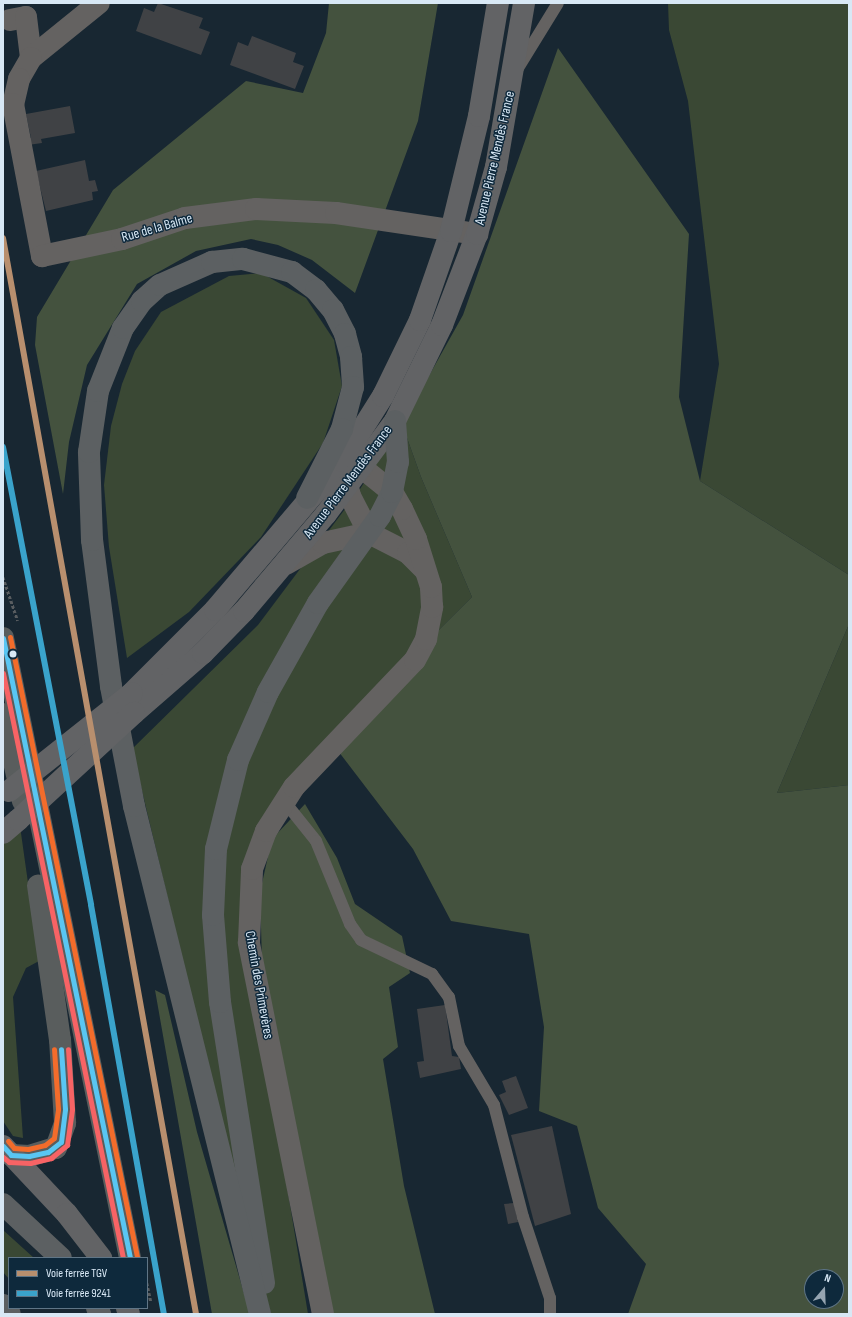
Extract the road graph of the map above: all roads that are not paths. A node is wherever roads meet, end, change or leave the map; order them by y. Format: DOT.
graph roads {
  1 [pos="99,3"];
  2 [pos="498,3"];
  3 [pos="524,3"];
  4 [pos="558,3"];
  5 [pos="10,20"];
  6 [pos="31,58"];
  7 [pos="513,76"];
  8 [pos="451,231"];
  9 [pos="477,234"];
  10 [pos="395,420"];
  11 [pos="352,465"];
  12 [pos="347,487"];
  13 [pos="392,492"];
  14 [pos="308,498"];
  15 [pos="369,533"];
  16 [pos="286,564"];
  17 [pos="425,570"];
  18 [pos="12,632"];
  19 [pos="133,703"];
  20 [pos="3,714"];
  21 [pos="6,793"];
  22 [pos="284,801"];
  23 [pos="10,826"];
  24 [pos="7,1151"];
  25 [pos="3,1204"];
  26 [pos="60,1257"];
  27 [pos="100,1257"];
  28 [pos="130,1257"];
  29 [pos="3,1306"];
  30 [pos="10,1314"];
  31 [pos="260,1314"];
  32 [pos="268,1314"];
  33 [pos="323,1314"];
  34 [pos="550,1314"];
  1 -- 6 [label="street, Rue de la Balme"];
  2 -- 8 [label="main road, Avenue Pierre Mendès France"];
  3 -- 7 [label="main road, Avenue Pierre Mendès France"];
  4 -- 7 [label="lane"];
  5 -- 6 [label="street"];
  6 -- 8 [label="street, Rue de la Balme"];
  7 -- 9 [label="main road, Avenue Pierre Mendès France"];
  8 -- 9 [label="street, Rue de la Balme"];
  8 -- 11 [label="main road, Avenue Pierre Mendès France"];
  9 -- 10 [label="main road, Avenue Pierre Mendès France"];
  10 -- 11 [label="main road, Avenue Pierre Mendès France"];
  10 -- 13 [label="highway"];
  11 -- 12 [label="main road, Avenue Pierre Mendès France"];
  11 -- 13 [label="street, Chemin des Primevères"];
  11 -- 14 [label="main road, Avenue Pierre Mendès France"];
  12 -- 15 [label="street"];
  12 -- 16 [label="main road, Avenue Pierre Mendès France"];
  13 -- 15 [label="highway"];
  13 -- 17 [label="street, Chemin des Primevères"];
  14 -- 19 [label="main road, Avenue Pierre Mendès France"];
  14 -- 31 [label="highway"];
  15 -- 16 [label="street"];
  15 -- 17 [label="street"];
  15 -- 32 [label="highway"];
  16 -- 19 [label="main road, Avenue Pierre Mendès France"];
  17 -- 22 [label="street, Chemin des Primevères"];
  18 -- 28 [label="main road"];
  19 -- 21 [label="main road, Avenue Pierre Mendès France, bridge"];
  19 -- 23 [label="main road, Avenue Pierre Mendès France, bridge"];
  20 -- 24 [label="main road"];
  22 -- 33 [label="street, Chemin des Primevères"];
  22 -- 34 [label="lane"];
  24 -- 27 [label="main road"];
  25 -- 26 [label="highway"];
  29 -- 30 [label="highway"];
}
